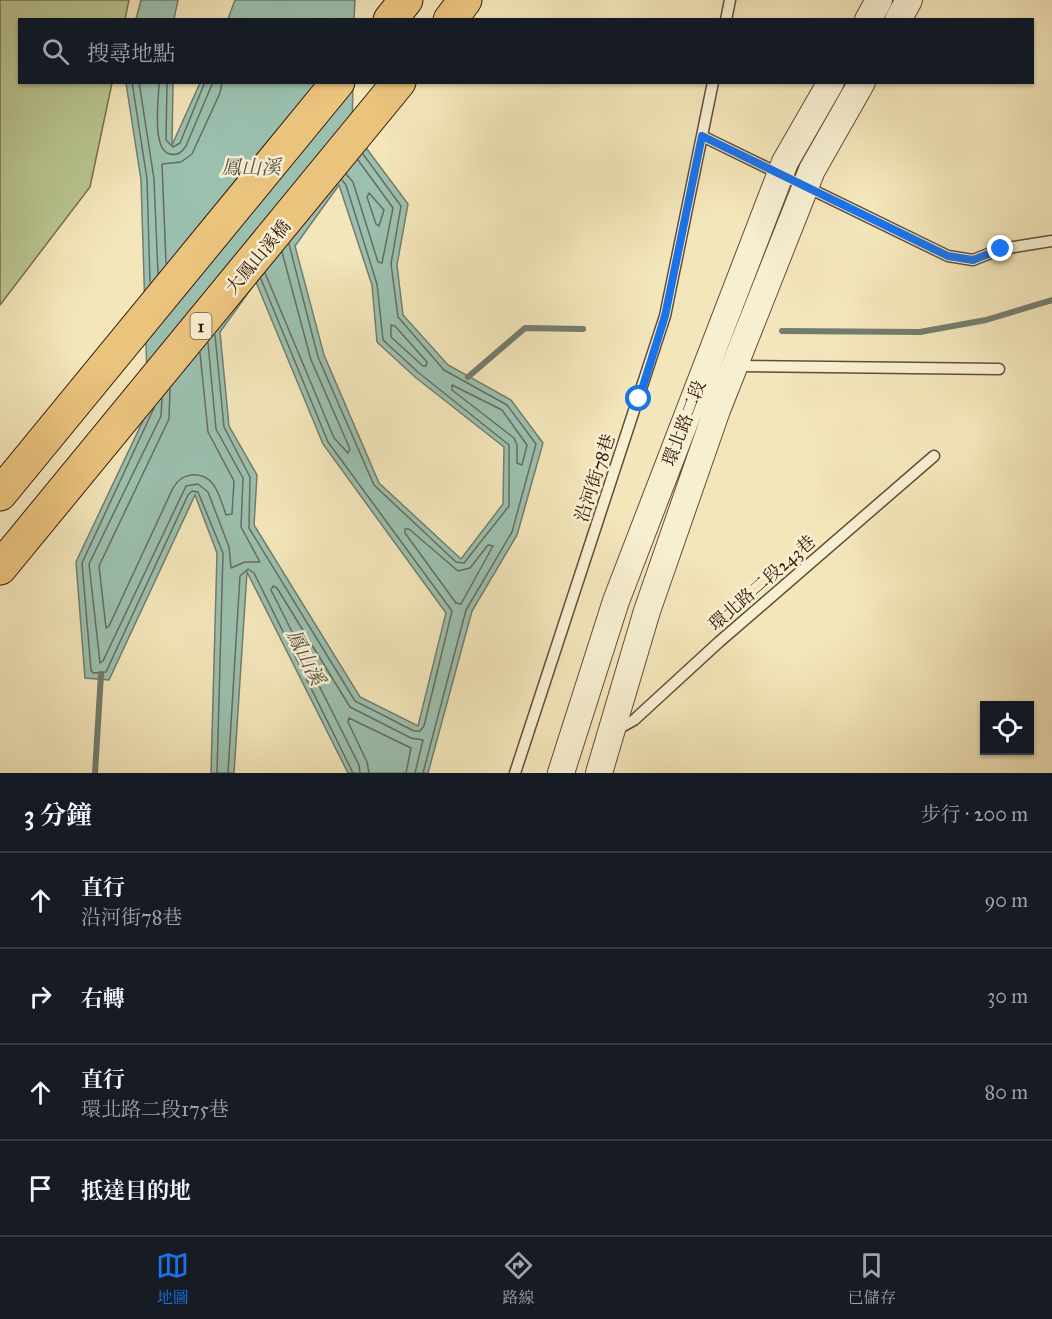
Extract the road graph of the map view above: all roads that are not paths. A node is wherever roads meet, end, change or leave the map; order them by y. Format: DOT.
graph roads {
  1 [pos="406,0"];
  2 [pos="465,0"];
  3 [pos="730,0"];
  4 [pos="879,0"];
  5 [pos="909,0"];
  6 [pos="392,18"];
  7 [pos="452,18"];
  8 [pos="726,18"];
  9 [pos="869,18"];
  10 [pos="899,18"];
  11 [pos="336,84"];
  12 [pos="397,84"];
  13 [pos="713,84"];
  14 [pos="830,84"];
  15 [pos="861,84"];
  16 [pos="702,136"];
  17 [pos="780,175"];
  18 [pos="806,186"];
  19 [pos="1052,241"];
  20 [pos="734,366"];
  21 [pos="999,369"];
  22 [pos="934,456"];
  23 [pos="0,494"];
  24 [pos="0,568"];
  25 [pos="611,733"];
  26 [pos="515,773"];
  27 [pos="561,773"];
  28 [pos="599,773"];
  1 -- 6 [label="highway"];
  2 -- 7 [label="highway"];
  3 -- 8 [label="lane"];
  4 -- 9 [label="street"];
  5 -- 10 [label="street"];
  11 -- 23 [label="highway"];
  12 -- 24 [label="highway, 大鳳山溪橋 / 1"];
  13 -- 16 [label="lane, 沿河街78巷"];
  14 -- 17 [label="street, 環北路二段"];
  15 -- 18 [label="street, 環北路二段"];
  16 -- 17 [label="lane"];
  16 -- 26 [label="lane, 沿河街78巷"];
  17 -- 18 [label="lane"];
  17 -- 27 [label="street, 環北路二段"];
  18 -- 19 [label="lane"];
  18 -- 20 [label="street, 環北路二段"];
  20 -- 21 [label="lane"];
  20 -- 25 [label="street, 環北路二段"];
  22 -- 25 [label="lane, 環北路二段243巷"];
  25 -- 28 [label="street, 環北路二段"];
}
